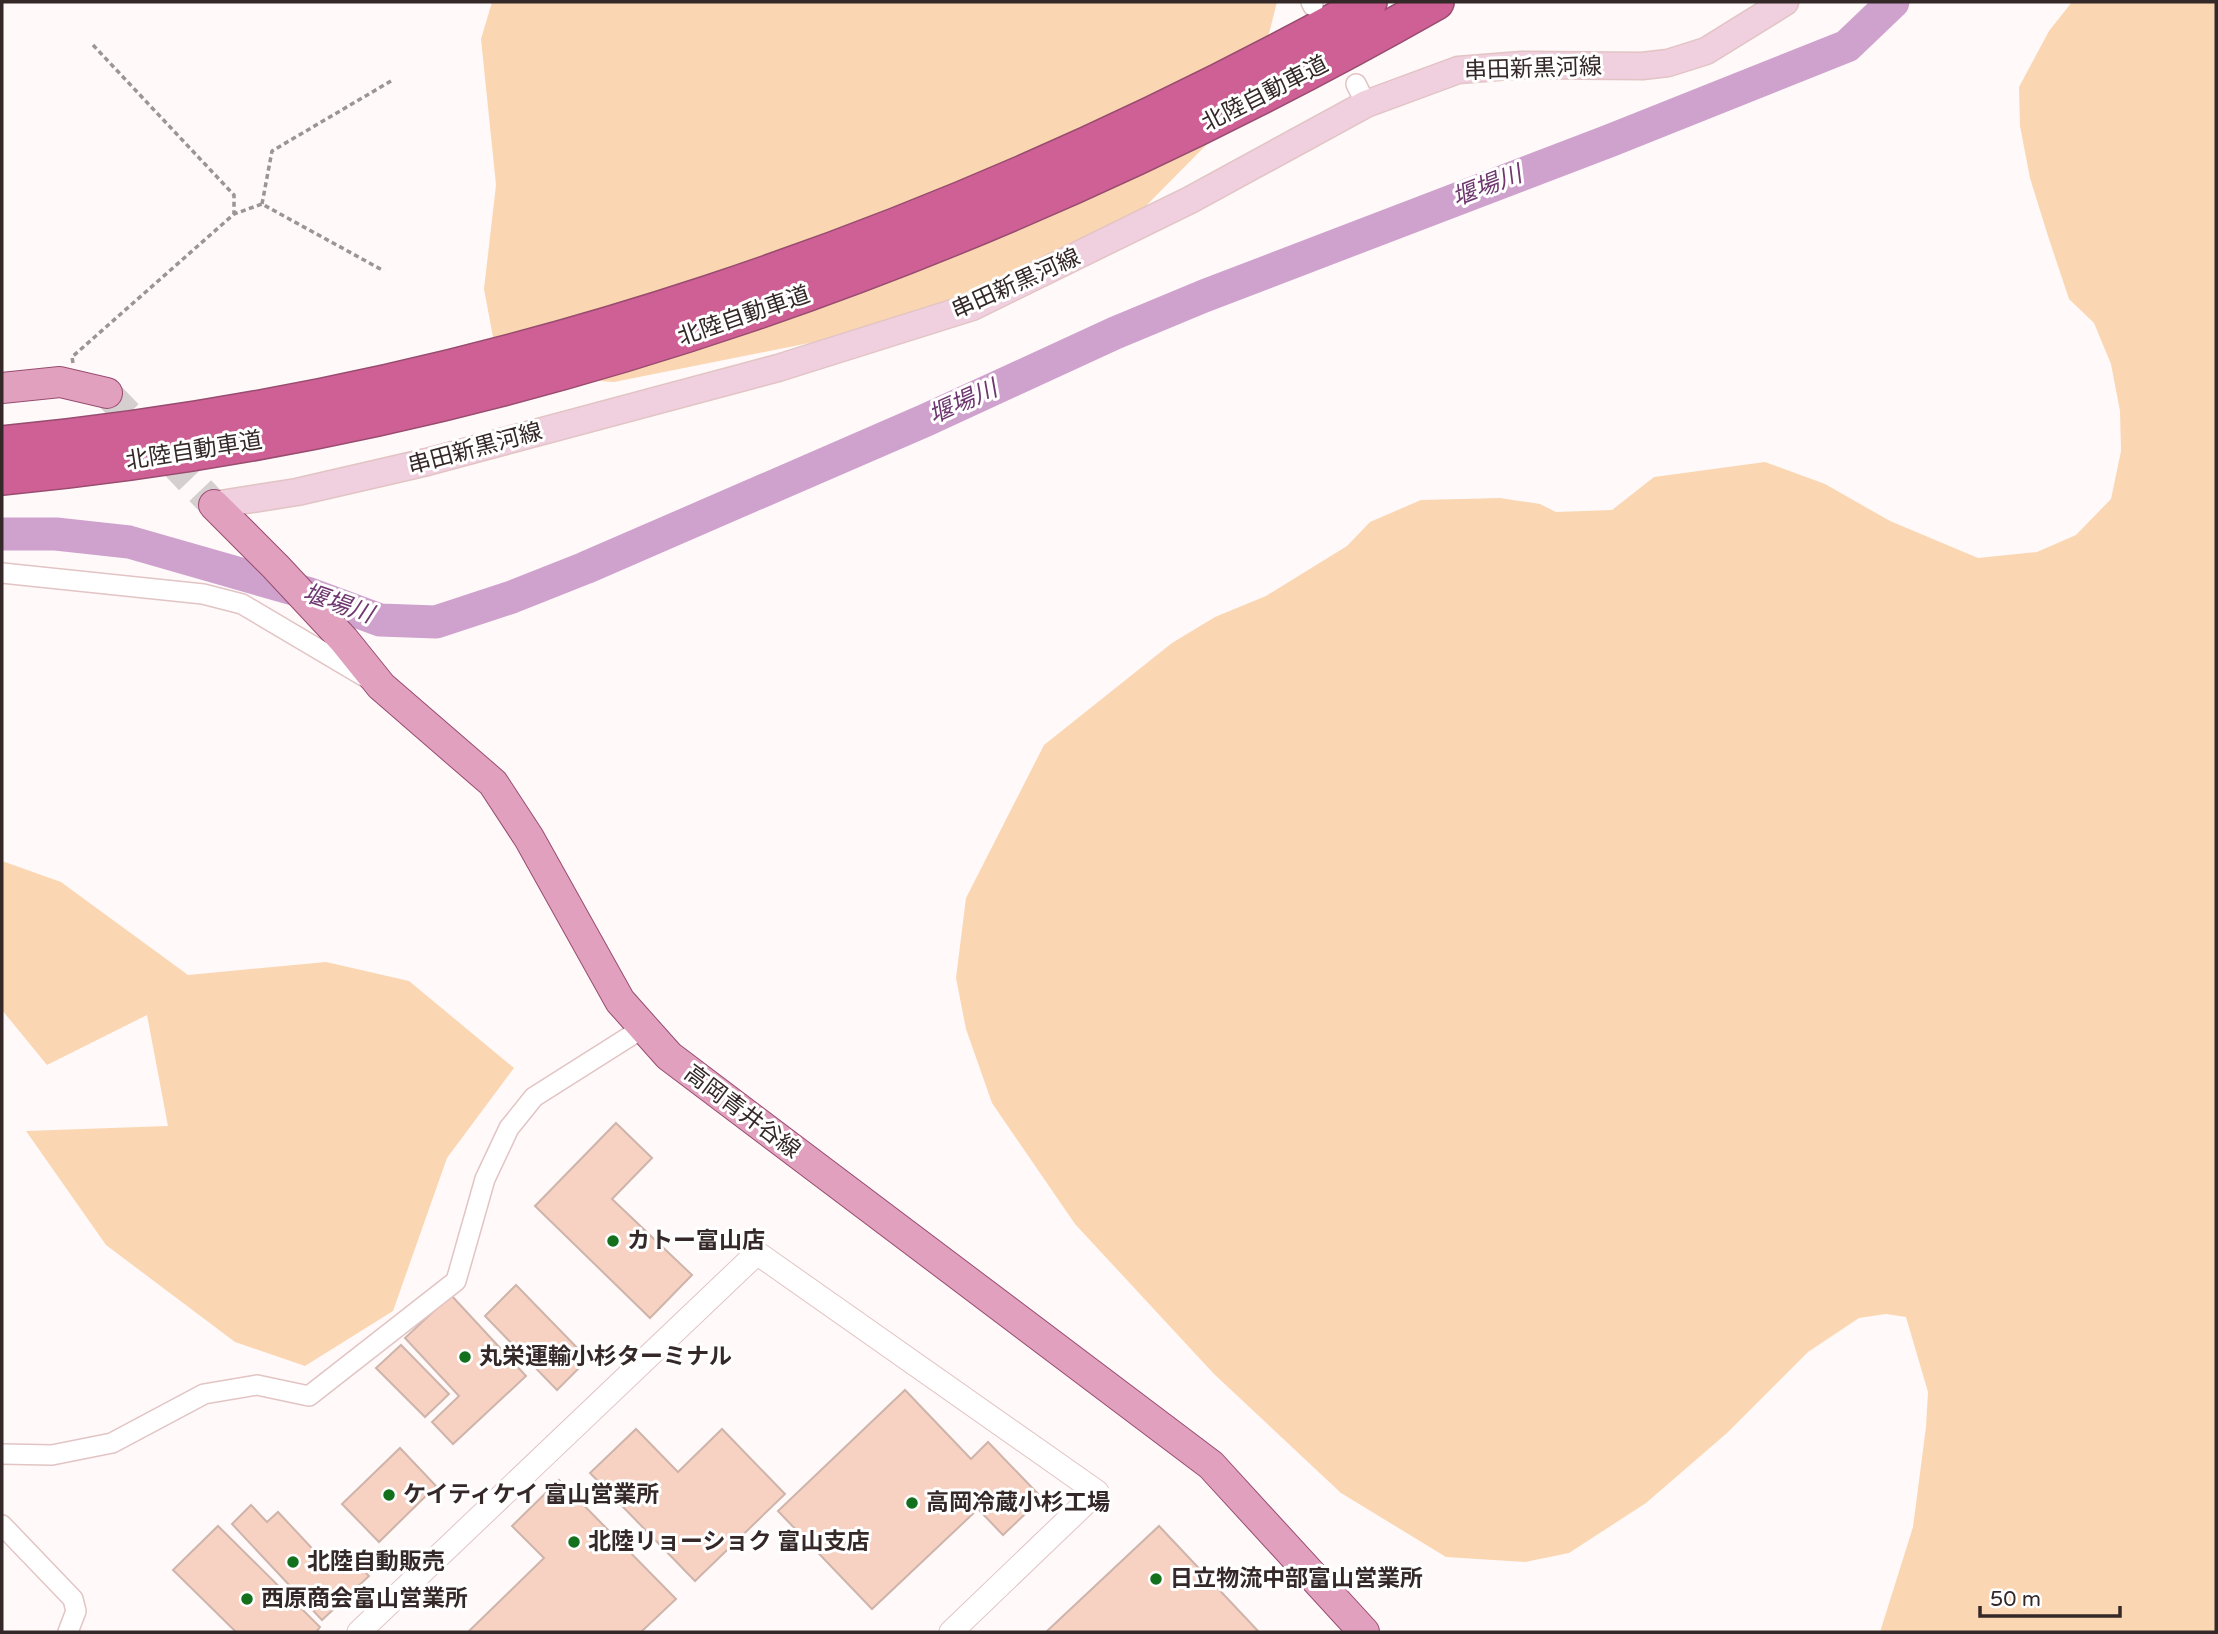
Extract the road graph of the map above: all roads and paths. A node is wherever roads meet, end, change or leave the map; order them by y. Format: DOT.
graph roads {
  1 [pos="1369,2"];
  2 [pos="1436,2"];
  3 [pos="1785,2"];
  4 [pos="93,45"];
  5 [pos="391,82"];
  6 [pos="262,204"];
  7 [pos="234,214"];
  8 [pos="384,271"];
  9 [pos="72,357"];
  10 [pos="2,388"];
  11 [pos="107,393"];
  12 [pos="2,444"];
  13 [pos="2,477"];
  14 [pos="214,505"];
  15 [pos="2,573"];
  16 [pos="381,686"];
  17 [pos="643,1028"];
  18 [pos="2,1454"];
  19 [pos="2,1525"];
  20 [pos="68,1632"];
  21 [pos="359,1632"];
  22 [pos="951,1632"];
  23 [pos="1364,1632"];
  1 -- 12 [label="highway, 北陸自動車道"];
  2 -- 13 [label="highway, 北陸自動車道"];
  3 -- 14 [label="main road, 串田新黒河線"];
  4 -- 7 [label="path"];
  5 -- 6 [label="path"];
  6 -- 7 [label="path"];
  6 -- 8 [label="path"];
  7 -- 9 [label="path"];
  10 -- 11 [label="main road"];
  14 -- 16 [label="main road, 高岡青井谷線"];
  15 -- 16 [label="street"];
  16 -- 17 [label="main road, 高岡青井谷線"];
  17 -- 18 [label="street"];
  17 -- 23 [label="main road, 高岡青井谷線"];
  19 -- 20 [label="street"];
  21 -- 22 [label="street"];
}
